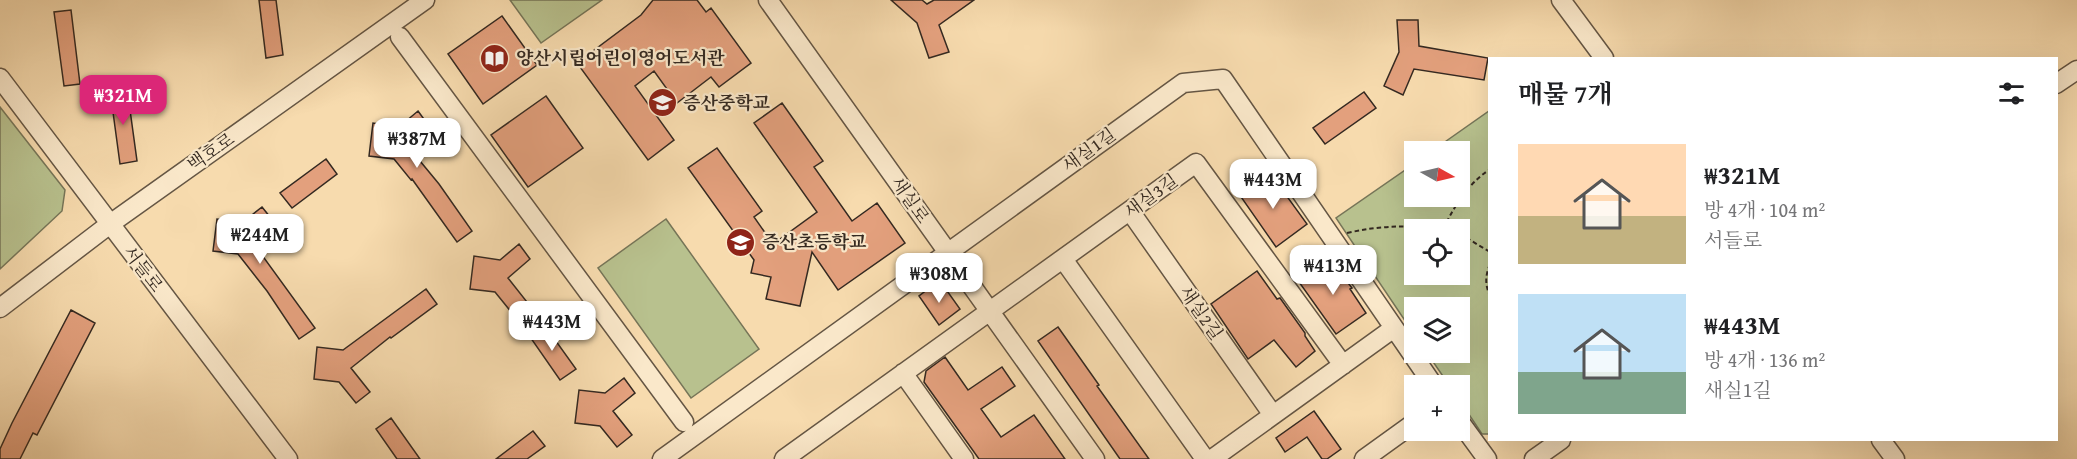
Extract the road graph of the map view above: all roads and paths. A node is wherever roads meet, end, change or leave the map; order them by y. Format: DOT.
graph roads {
  1 [pos="425,0"];
  2 [pos="768,0"];
  3 [pos="1561,0"];
  4 [pos="400,37"];
  5 [pos="1603,57"];
  6 [pos="2077,70"];
  7 [pos="0,78"];
  8 [pos="2058,83"];
  9 [pos="1488,170"];
  10 [pos="1130,212"];
  11 [pos="1449,219"];
  12 [pos="110,224"];
  13 [pos="1404,226"];
  14 [pos="1346,233"];
  15 [pos="1470,240"];
  16 [pos="1488,251"];
  17 [pos="948,252"];
  18 [pos="1063,259"];
  19 [pos="1488,268"];
  20 [pos="1488,292"];
  21 [pos="0,308"];
  22 [pos="989,311"];
  23 [pos="1394,328"];
  24 [pos="1404,341"];
  25 [pos="1343,365"];
  26 [pos="903,373"];
  27 [pos="1273,415"];
  28 [pos="684,422"];
  29 [pos="1404,430"];
  30 [pos="1470,436"];
  31 [pos="1560,441"];
  32 [pos="1882,441"];
  33 [pos="288,459"];
  34 [pos="662,459"];
  35 [pos="784,459"];
  36 [pos="964,459"];
  37 [pos="1095,459"];
  38 [pos="1205,459"];
  39 [pos="1212,459"];
  40 [pos="1364,459"];
  41 [pos="1487,459"];
  42 [pos="1534,459"];
  43 [pos="1895,459"];
  1 -- 12 [label="street, 백호로"];
  2 -- 17 [label="street, 새실로"];
  3 -- 5 [label="street"];
  4 -- 28 [label="street"];
  6 -- 8 [label="street"];
  7 -- 12 [label="street, 서들로"];
  9 -- 11 [label="path"];
  10 -- 18 [label="street, 새실3길"];
  10 -- 25 [label="street, 새실3길"];
  10 -- 27 [label="street, 새실2길"];
  12 -- 21 [label="street, 백호로"];
  12 -- 33 [label="street, 서들로"];
  13 -- 14 [label="path"];
  15 -- 16 [label="path"];
  17 -- 22 [label="street, 새실로"];
  17 -- 23 [label="street, 새실1길"];
  17 -- 34 [label="street, 새실1길"];
  18 -- 22 [label="street, 새실3길"];
  18 -- 38 [label="street"];
  19 -- 20 [label="path"];
  22 -- 26 [label="street, 새실3길"];
  22 -- 37 [label="street, 새실로"];
  23 -- 24 [label="street, 새실1길"];
  23 -- 25 [label="street"];
  25 -- 27 [label="street"];
  26 -- 35 [label="street, 새실3길"];
  26 -- 36 [label="street"];
  27 -- 39 [label="street"];
  29 -- 40 [label="street"];
  30 -- 41 [label="street"];
  31 -- 42 [label="street"];
  32 -- 43 [label="street"];
}
